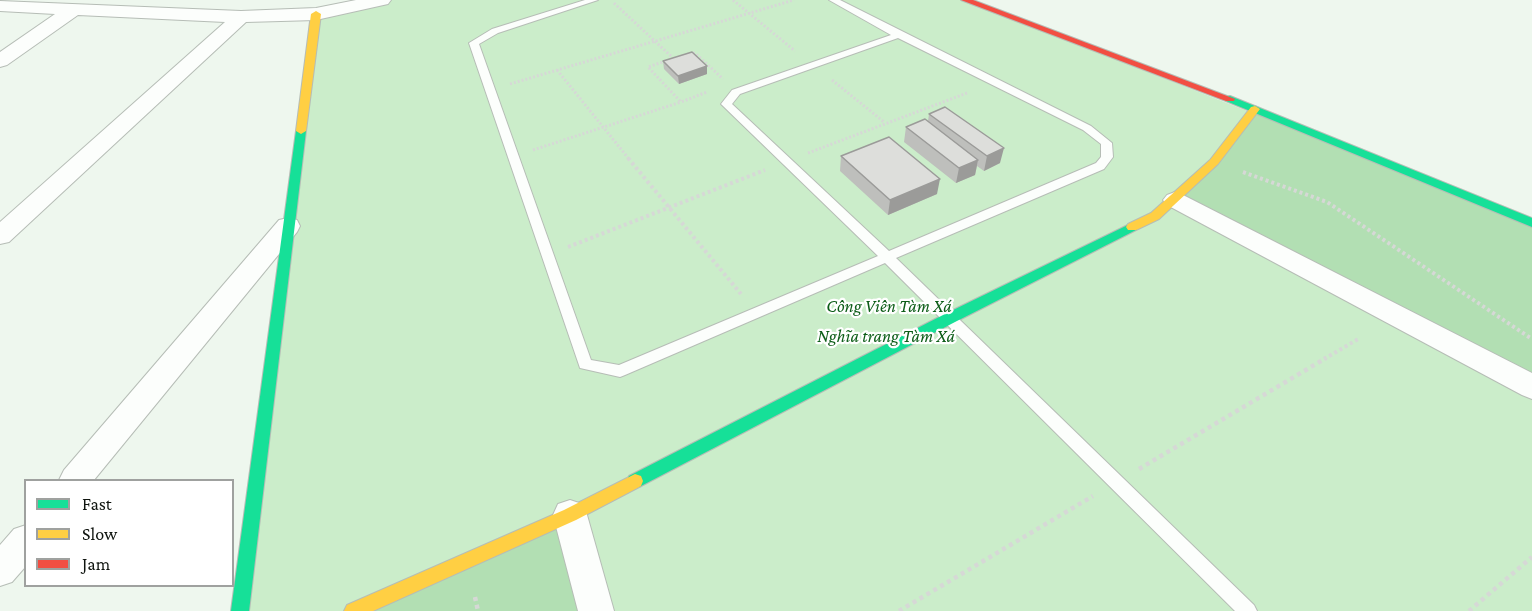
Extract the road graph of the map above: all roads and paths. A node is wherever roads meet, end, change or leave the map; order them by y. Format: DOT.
graph roads {
  1 [pos="382,0"];
  2 [pos="594,0"];
  3 [pos="612,0"];
  4 [pos="794,0"];
  5 [pos="833,0"];
  6 [pos="965,0"];
  7 [pos="0,6"];
  8 [pos="73,10"];
  9 [pos="316,14"];
  10 [pos="242,17"];
  11 [pos="899,35"];
  12 [pos="653,41"];
  13 [pos="672,59"];
  14 [pos="0,61"];
  15 [pos="557,70"];
  16 [pos="732,88"];
  17 [pos="490,90"];
  18 [pos="681,102"];
  19 [pos="1255,109"];
  20 [pos="603,128"];
  21 [pos="513,156"];
  22 [pos="1214,162"];
  23 [pos="1175,200"];
  24 [pos="1532,223"];
  25 [pos="288,226"];
  26 [pos="0,236"];
  27 [pos="888,258"];
  28 [pos="757,313"];
  29 [pos="950,318"];
  30 [pos="1532,339"];
  31 [pos="1532,387"];
  32 [pos="76,479"];
  33 [pos="570,515"];
  34 [pos="24,542"];
  35 [pos="1532,557"];
  36 [pos="0,570"];
  37 [pos="240,611"];
  38 [pos="353,611"];
  39 [pos="596,611"];
  40 [pos="1248,611"];
  41 [pos="1469,611"];
  1 -- 9 [label="street"];
  2 -- 17 [label="lane"];
  3 -- 12 [label="path"];
  4 -- 12 [label="path"];
  5 -- 11 [label="lane"];
  6 -- 19 [label="street"];
  7 -- 8 [label="street"];
  8 -- 10 [label="street"];
  8 -- 14 [label="street"];
  9 -- 10 [label="street"];
  9 -- 25 [label="street"];
  10 -- 26 [label="street"];
  11 -- 16 [label="lane"];
  11 -- 27 [label="lane"];
  12 -- 13 [label="path"];
  12 -- 15 [label="path"];
  13 -- 16 [label="path"];
  13 -- 18 [label="path"];
  15 -- 17 [label="path"];
  15 -- 20 [label="path"];
  16 -- 18 [label="path"];
  16 -- 27 [label="lane"];
  17 -- 21 [label="lane"];
  18 -- 20 [label="path"];
  19 -- 22 [label="street"];
  19 -- 24 [label="street"];
  20 -- 21 [label="path"];
  20 -- 28 [label="path"];
  21 -- 28 [label="lane"];
  22 -- 23 [label="street"];
  22 -- 30 [label="path"];
  23 -- 29 [label="street"];
  23 -- 31 [label="street"];
  25 -- 32 [label="street"];
  25 -- 37 [label="street"];
  27 -- 28 [label="lane"];
  27 -- 29 [label="lane"];
  29 -- 33 [label="street"];
  29 -- 40 [label="lane"];
  33 -- 38 [label="street"];
  33 -- 39 [label="street"];
  34 -- 36 [label="street"];
  35 -- 41 [label="path"];
}
